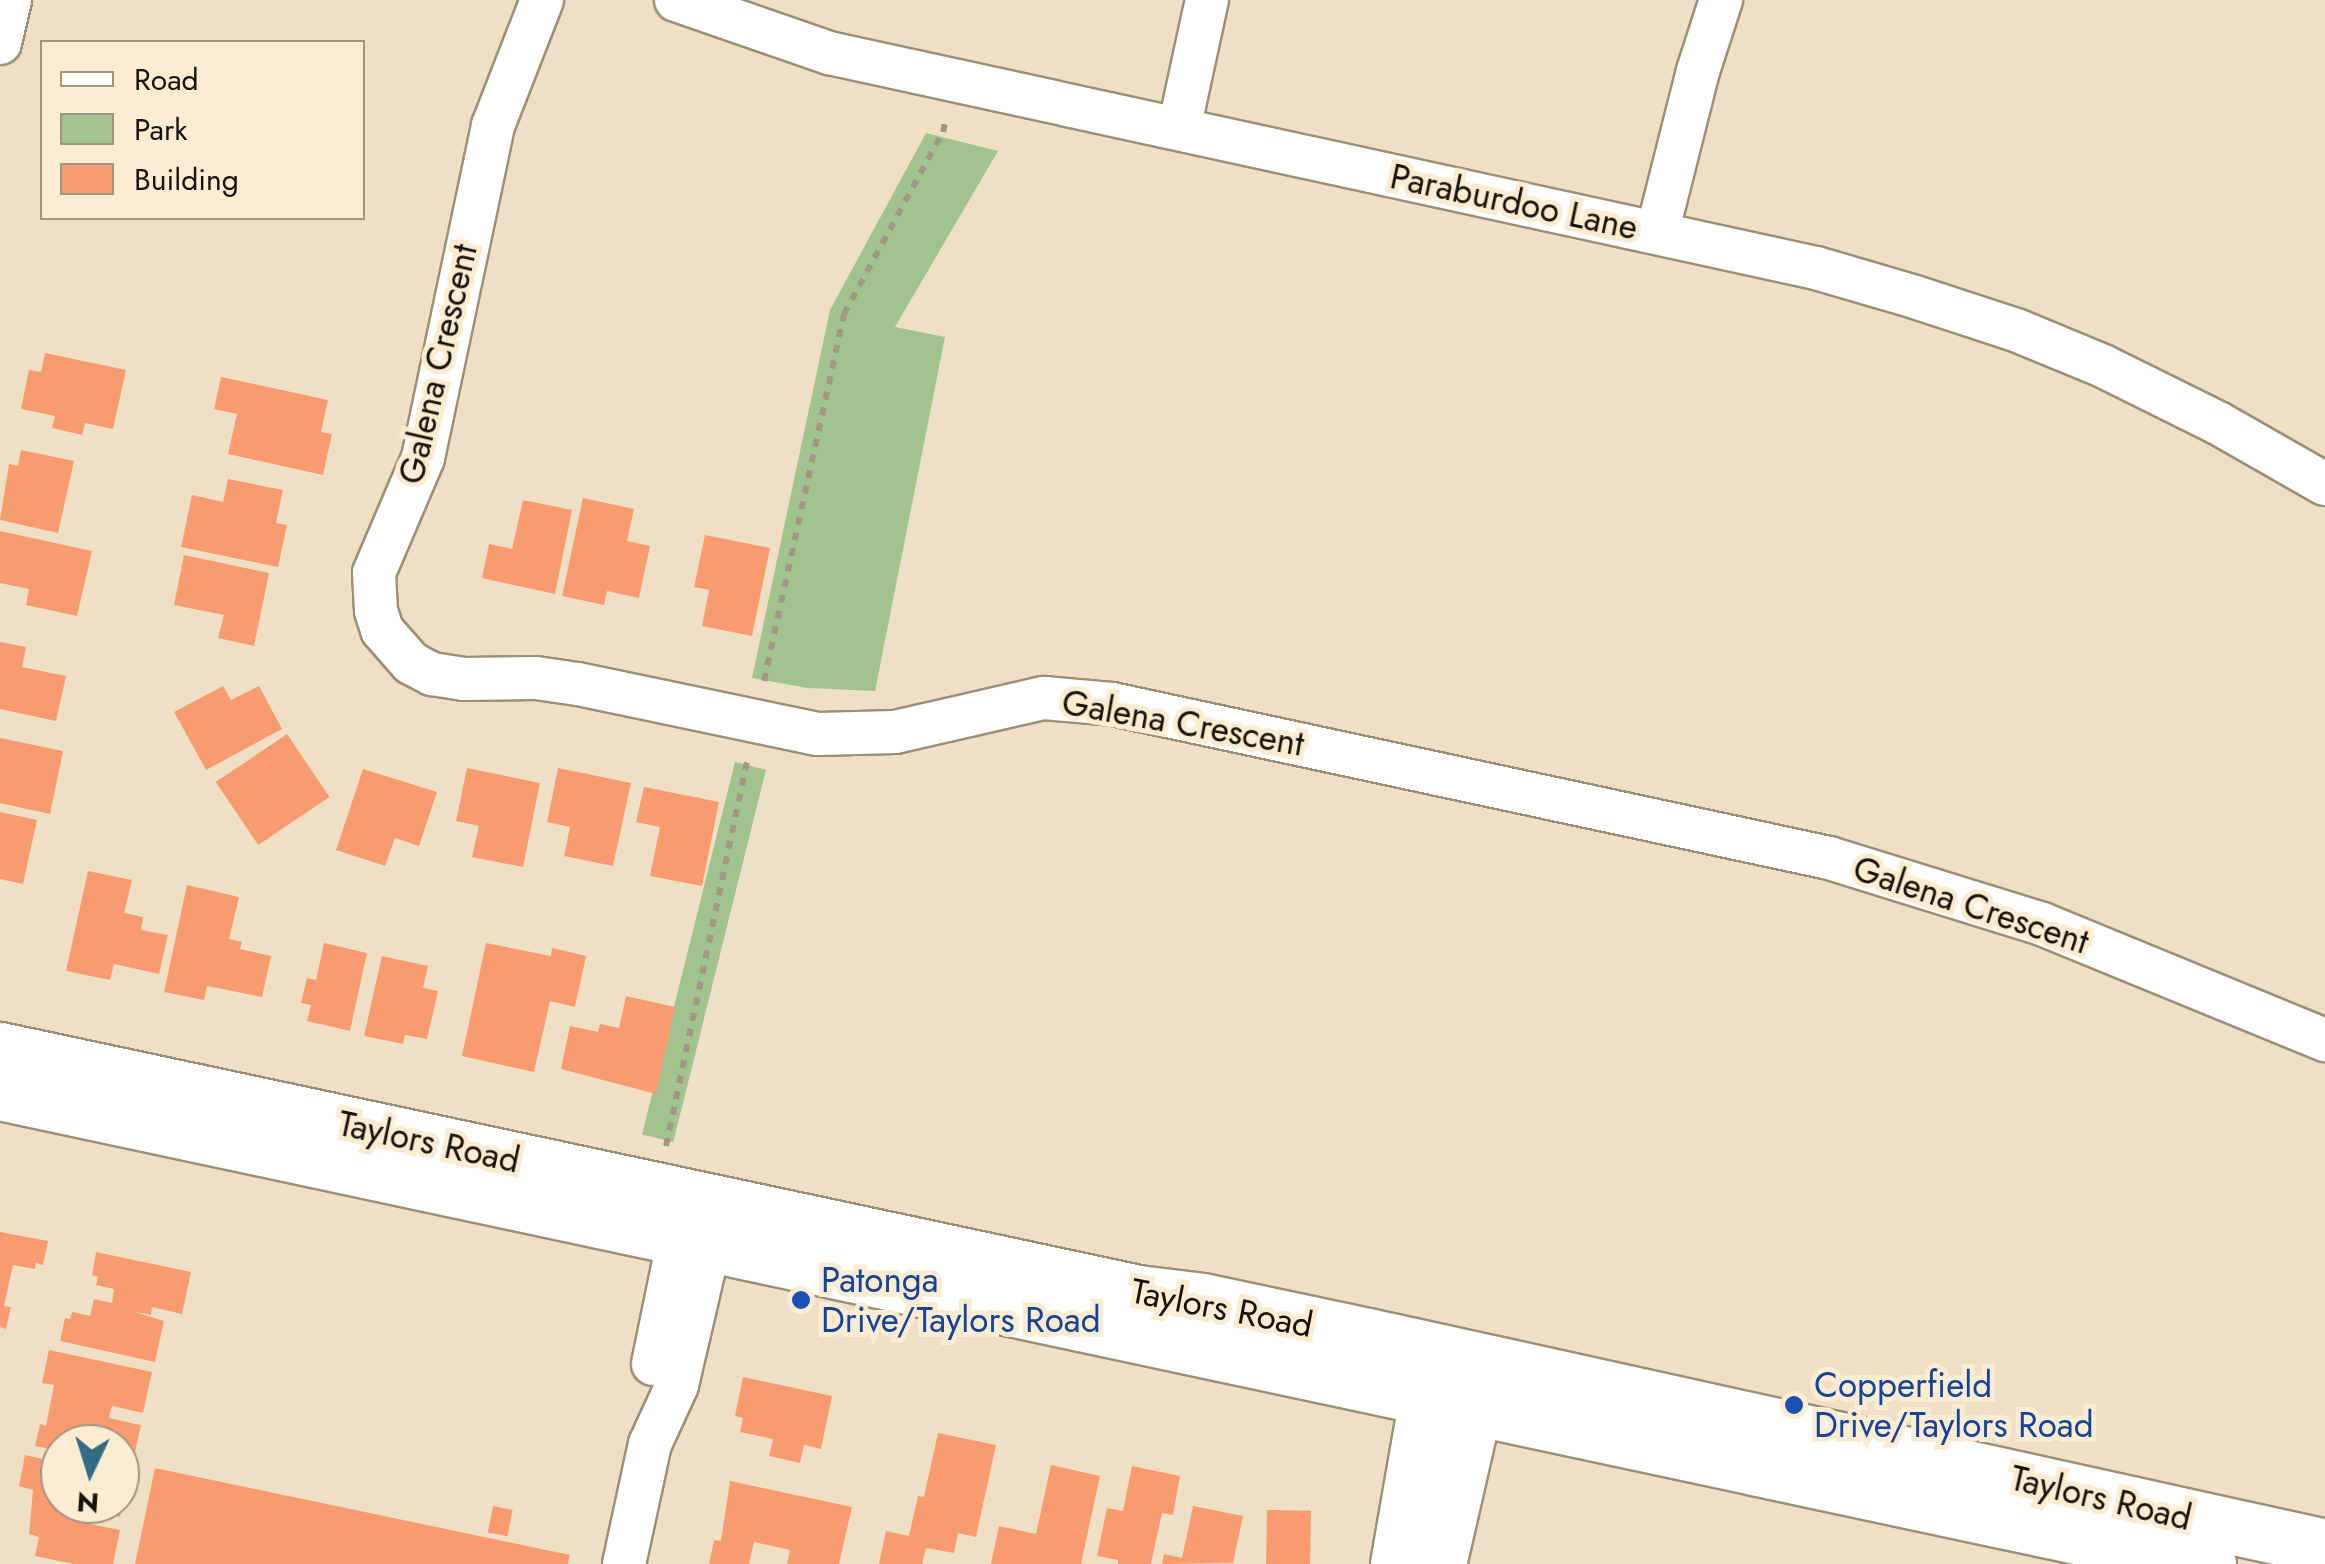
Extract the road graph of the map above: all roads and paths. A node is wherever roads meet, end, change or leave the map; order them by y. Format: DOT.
graph roads {
  1 [pos="10,0"];
  2 [pos="542,0"];
  3 [pos="676,0"];
  4 [pos="1207,0"];
  5 [pos="1721,0"];
  6 [pos="0,43"];
  7 [pos="954,82"];
  8 [pos="1178,130"];
  9 [pos="1658,233"];
  10 [pos="2325,484"];
  11 [pos="755,724"];
  12 [pos="2325,1040"];
  13 [pos="0,1050"];
  14 [pos="0,1092"];
  15 [pos="378,1159"];
  16 [pos="690,1218"];
  17 [pos="1454,1387"];
  18 [pos="2325,1547"];
  19 [pos="624,1564"];
  20 [pos="1398,1564"];
  21 [pos="1438,1564"];
  22 [pos="2208,1564"];
  1 -- 6 [label="street"];
  2 -- 11 [label="street, Galena Crescent"];
  3 -- 7 [label="street, Paraburdoo Lane"];
  4 -- 8 [label="street"];
  5 -- 9 [label="street"];
  7 -- 8 [label="street, Paraburdoo Lane"];
  7 -- 11 [label="path"];
  8 -- 9 [label="street, Paraburdoo Lane"];
  9 -- 10 [label="street, Paraburdoo Lane"];
  11 -- 12 [label="street, Galena Crescent"];
  11 -- 16 [label="path"];
  13 -- 15 [label="main road, Taylors Road"];
  14 -- 15 [label="main road, Taylors Road"];
  15 -- 16 [label="main road, Taylors Road"];
  16 -- 17 [label="main road, Taylors Road"];
  16 -- 19 [label="street"];
  17 -- 18 [label="main road, Taylors Road"];
  17 -- 20 [label="main road"];
  17 -- 21 [label="main road"];
  17 -- 22 [label="main road, Taylors Road"];
}
